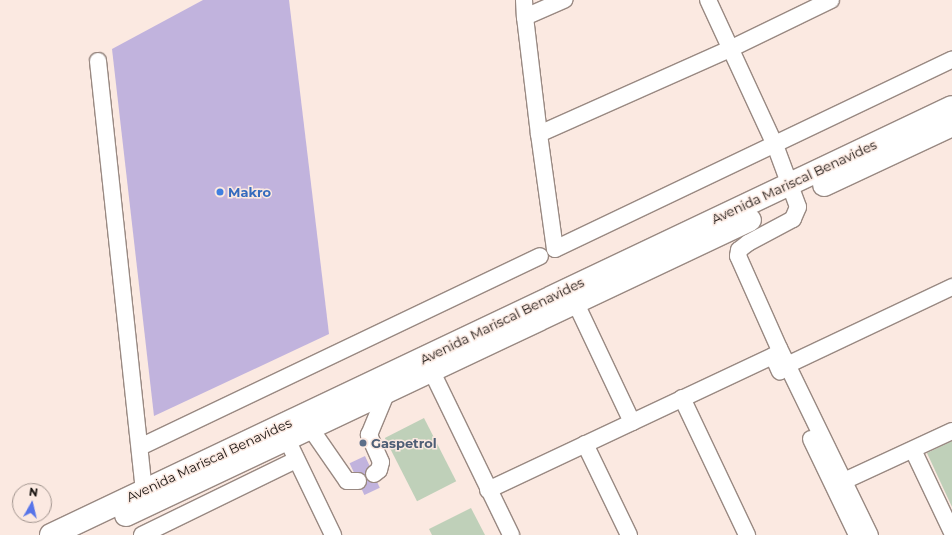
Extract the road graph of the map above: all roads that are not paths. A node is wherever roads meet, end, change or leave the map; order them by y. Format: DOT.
graph roads {
  1 [pos="524,0"];
  2 [pos="564,0"];
  3 [pos="708,0"];
  4 [pos="831,0"];
  5 [pos="526,17"];
  6 [pos="732,48"];
  7 [pos="952,60"];
  8 [pos="98,61"];
  9 [pos="952,106"];
  10 [pos="952,125"];
  11 [pos="539,134"];
  12 [pos="775,145"];
  13 [pos="793,191"];
  14 [pos="540,256"];
  15 [pos="952,287"];
  16 [pos="573,296"];
  17 [pos="787,365"];
  18 [pos="432,372"];
  19 [pos="386,394"];
  20 [pos="682,398"];
  21 [pos="632,422"];
  22 [pos="311,429"];
  23 [pos="952,431"];
  24 [pos="284,433"];
  25 [pos="585,444"];
  26 [pos="140,447"];
  27 [pos="913,450"];
  28 [pos="296,460"];
  29 [pos="374,474"];
  30 [pos="358,481"];
  31 [pos="844,481"];
  32 [pos="144,490"];
  33 [pos="488,490"];
  34 [pos="952,532"];
  35 [pos="51,535"];
  36 [pos="84,535"];
  37 [pos="142,535"];
  38 [pos="333,535"];
  39 [pos="511,535"];
  40 [pos="629,535"];
  41 [pos="747,535"];
  42 [pos="857,535"];
  43 [pos="870,535"];
  1 -- 5 [label="street"];
  2 -- 5 [label="street"];
  3 -- 6 [label="street"];
  4 -- 6 [label="street"];
  5 -- 11 [label="street"];
  6 -- 11 [label="street"];
  6 -- 12 [label="street"];
  7 -- 12 [label="street"];
  8 -- 26 [label="street"];
  9 -- 13 [label="highway, Avenida Mariscal Benavides"];
  10 -- 13 [label="highway, Avenida Mariscal Benavides"];
  11 -- 12 [label="street"];
  12 -- 13 [label="street"];
  13 -- 16 [label="highway, Avenida Mariscal Benavides"];
  13 -- 17 [label="street"];
  14 -- 26 [label="street"];
  15 -- 17 [label="street"];
  16 -- 18 [label="highway, Avenida Mariscal Benavides"];
  16 -- 21 [label="street"];
  16 -- 24 [label="highway, Avenida Mariscal Benavides"];
  17 -- 31 [label="street"];
  18 -- 19 [label="highway, Avenida Mariscal Benavides"];
  18 -- 33 [label="street"];
  19 -- 22 [label="highway, Avenida Mariscal Benavides"];
  19 -- 29 [label="street"];
  20 -- 21 [label="street"];
  20 -- 41 [label="street"];
  20 -- 42 [label="street"];
  21 -- 25 [label="street"];
  22 -- 24 [label="highway, Avenida Mariscal Benavides"];
  22 -- 30 [label="street"];
  23 -- 27 [label="street"];
  24 -- 28 [label="street"];
  24 -- 32 [label="highway, Avenida Mariscal Benavides"];
  24 -- 36 [label="highway, Avenida Mariscal Benavides"];
  25 -- 33 [label="street"];
  25 -- 40 [label="street"];
  26 -- 32 [label="street"];
  27 -- 31 [label="street"];
  27 -- 34 [label="street"];
  28 -- 37 [label="street"];
  28 -- 38 [label="street"];
  31 -- 43 [label="street"];
  32 -- 35 [label="highway, Avenida Mariscal Benavides"];
  33 -- 39 [label="street"];
}
